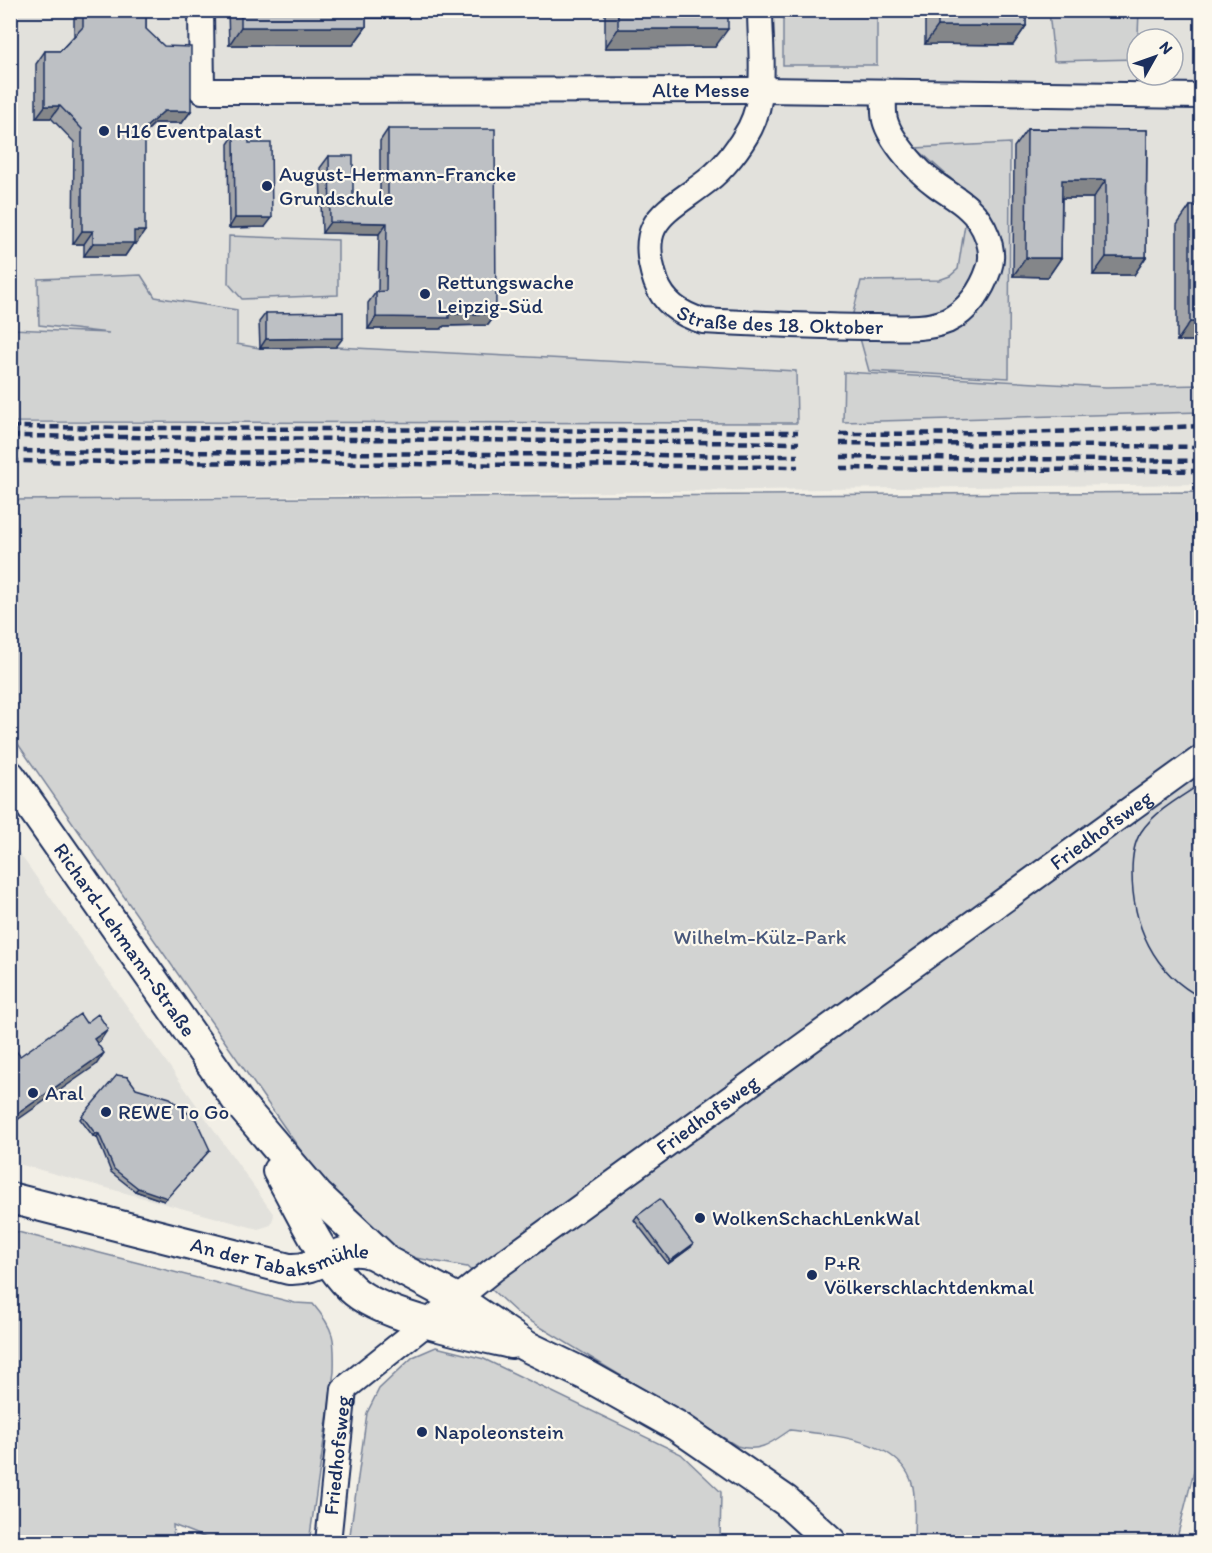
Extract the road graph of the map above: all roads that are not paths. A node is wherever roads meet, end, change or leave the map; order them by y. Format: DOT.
graph roads {
  1 [pos="201,10"];
  2 [pos="760,10"];
  3 [pos="760,90"];
  4 [pos="884,93"];
  5 [pos="1202,96"];
  6 [pos="1202,757"];
  7 [pos="10,776"];
  8 [pos="239,1103"];
  9 [pos="10,1198"];
  10 [pos="330,1209"];
  11 [pos="386,1259"];
  12 [pos="330,1260"];
  13 [pos="457,1299"];
  14 [pos="429,1322"];
  15 [pos="526,1346"];
  16 [pos="327,1542"];
  17 [pos="831,1542"];
  1 -- 3 [label="street, Alte Messe"];
  2 -- 3 [label="street, Straße des 18. Oktober"];
  3 -- 4 [label="street, Alte Messe"];
  3 -- 4 [label="street, Straße des 18. Oktober"];
  4 -- 5 [label="street, Alte Messe"];
  6 -- 13 [label="street, Friedhofsweg"];
  7 -- 8 [label="main road, Richard-Lehmann-Straße"];
  8 -- 10 [label="main road, Richard-Lehmann-Straße"];
  8 -- 12 [label="main road, Richard-Lehmann-Straße"];
  9 -- 12 [label="main road, An der Tabaksmühle"];
  10 -- 11 [label="main road, Richard-Lehmann-Straße"];
  10 -- 12 [label="main road, Richard-Lehmann-Straße"];
  11 -- 12 [label="main road, An der Tabaksmühle"];
  11 -- 13 [label="main road, An der Tabaksmühle"];
  12 -- 14 [label="main road, Richard-Lehmann-Straße"];
  13 -- 14 [label="street, Friedhofsweg"];
  13 -- 15 [label="main road, An der Tabaksmühle"];
  14 -- 15 [label="main road, An der Tabaksmühle"];
  14 -- 16 [label="street, Friedhofsweg"];
  15 -- 17 [label="main road, An der Tabaksmühle"];
}
